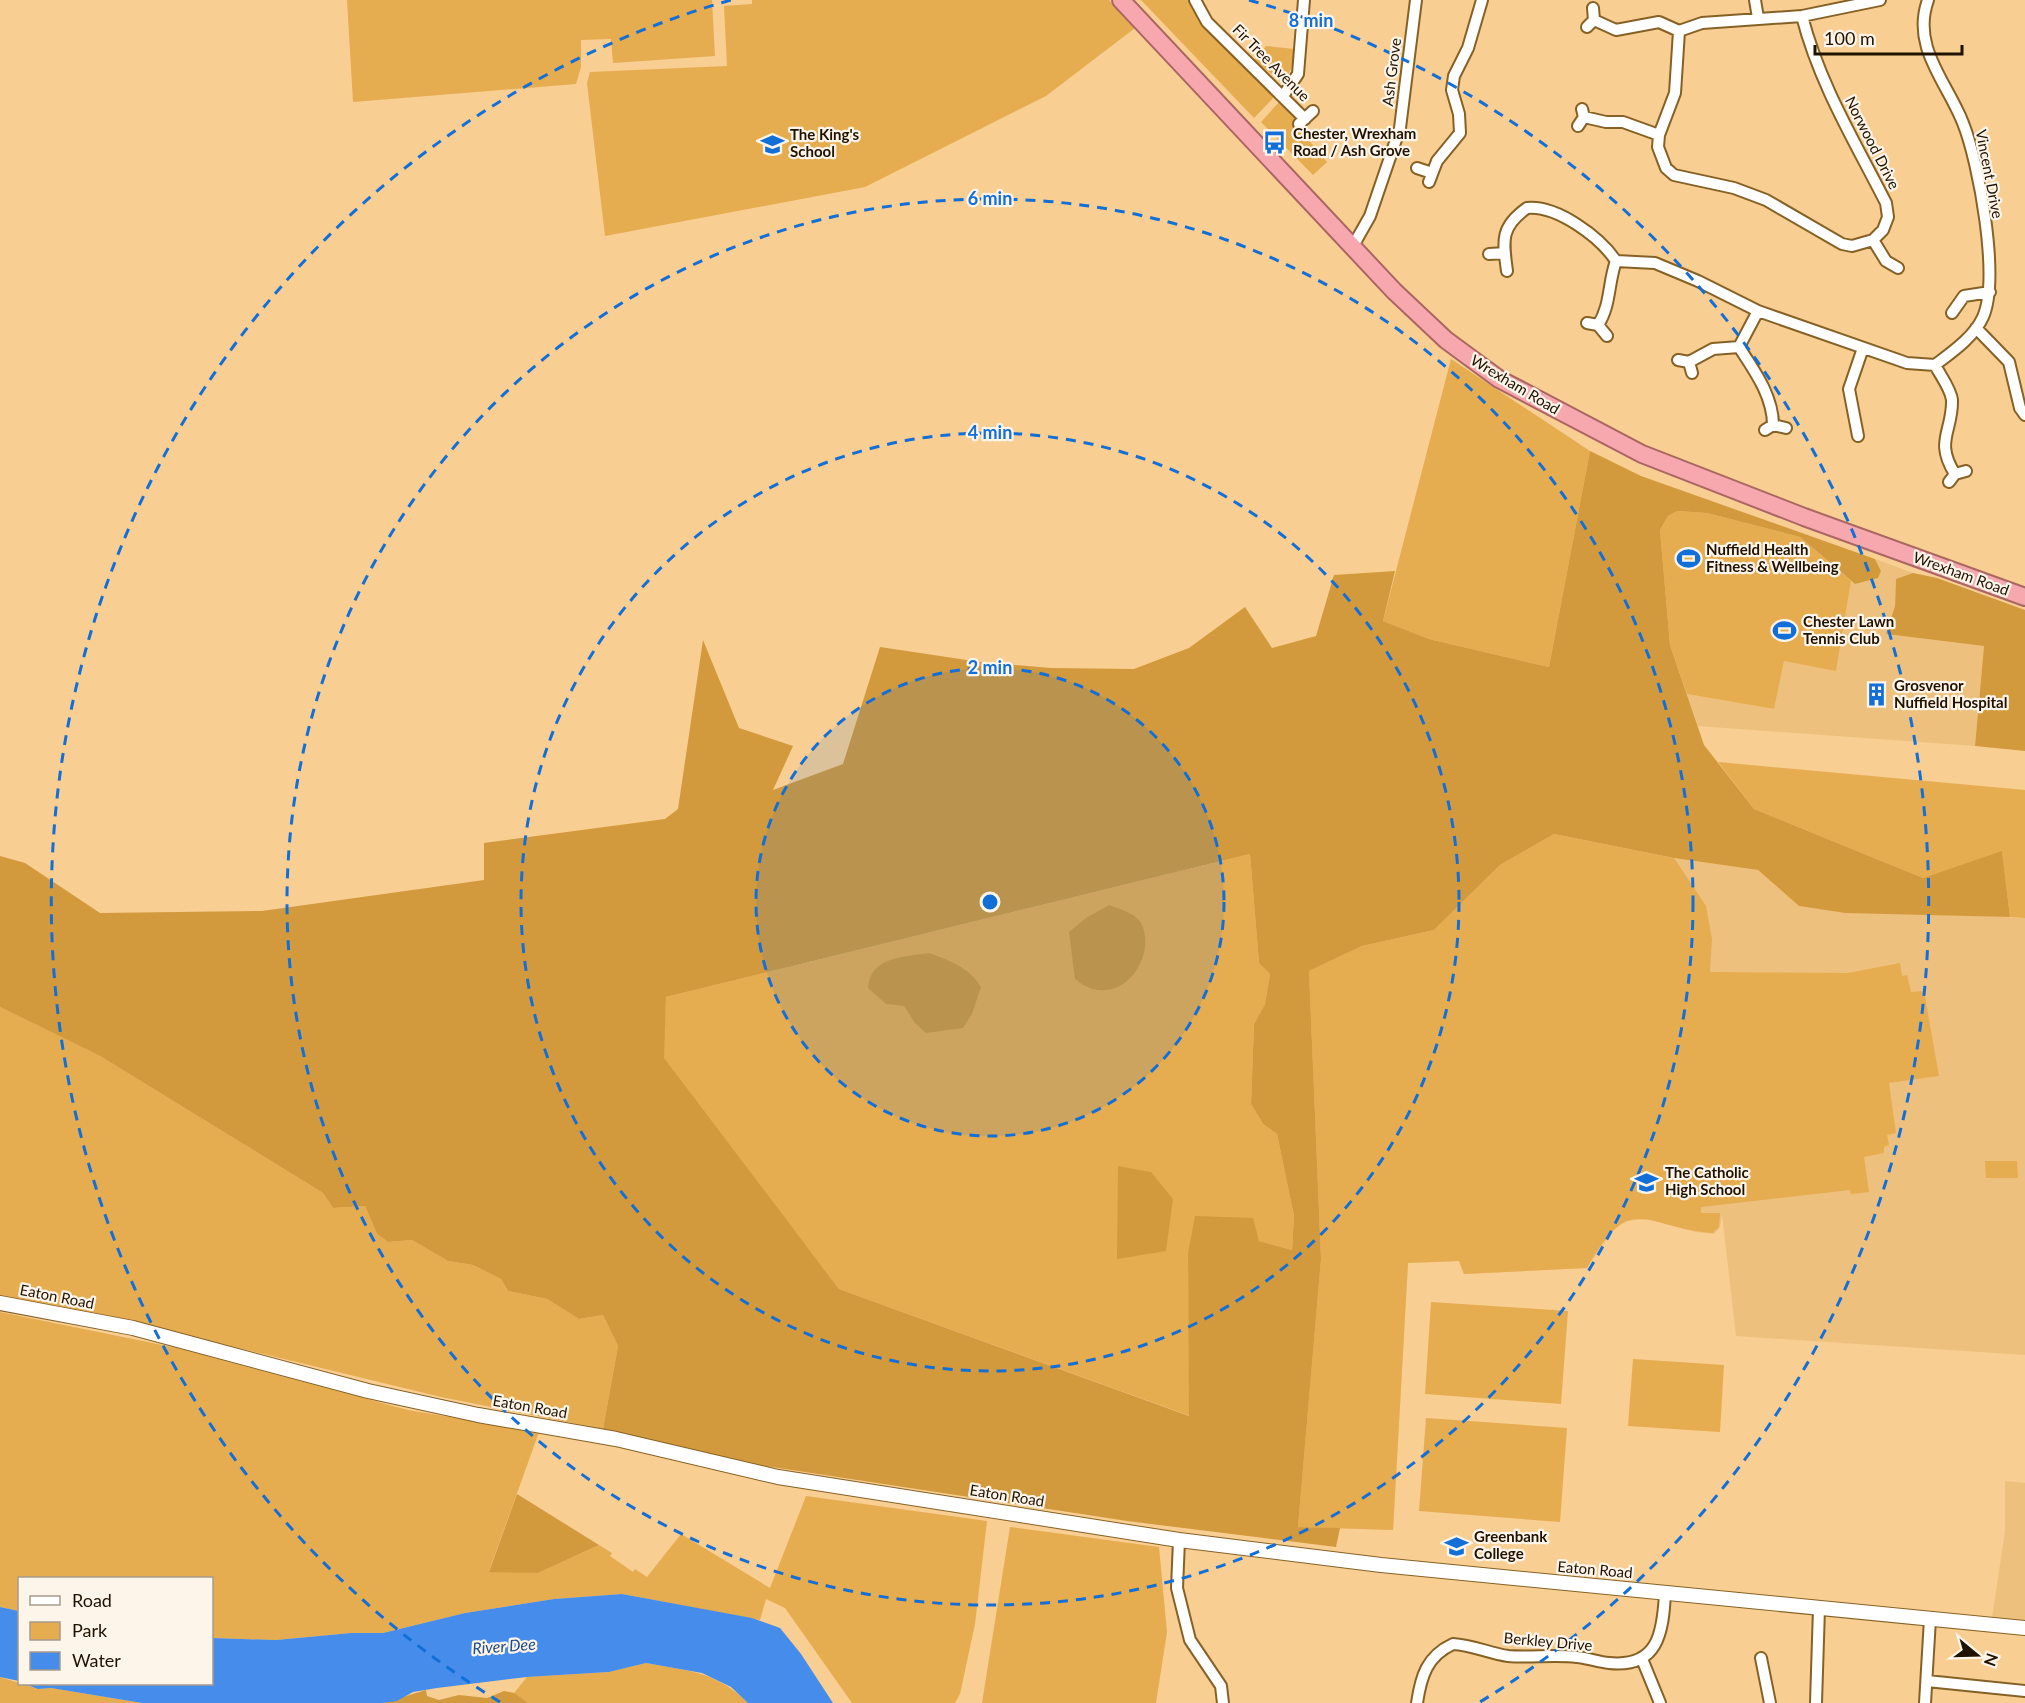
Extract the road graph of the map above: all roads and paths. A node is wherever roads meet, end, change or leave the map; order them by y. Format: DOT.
graph roads {
  1 [pos="1121,0"];
  2 [pos="1195,0"];
  3 [pos="1304,0"];
  4 [pos="1416,0"];
  5 [pos="1482,0"];
  6 [pos="1755,0"];
  7 [pos="1880,0"];
  8 [pos="1928,0"];
  9 [pos="1802,16"];
  10 [pos="1591,18"];
  11 [pos="1758,18"];
  12 [pos="1679,31"];
  13 [pos="1283,96"];
  14 [pos="1581,117"];
  15 [pos="1306,118"];
  16 [pos="1659,135"];
  17 [pos="1417,168"];
  18 [pos="1873,240"];
  19 [pos="1353,246"];
  20 [pos="1505,253"];
  21 [pos="1489,254"];
  22 [pos="1616,261"];
  23 [pos="1898,268"];
  24 [pos="1507,271"];
  25 [pos="1990,292"];
  26 [pos="1758,311"];
  27 [pos="1952,313"];
  28 [pos="1976,328"];
  29 [pos="1607,336"];
  30 [pos="1739,346"];
  31 [pos="1863,348"];
  32 [pos="1687,365"];
  33 [pos="1935,365"];
  34 [pos="2025,415"];
  35 [pos="1786,428"];
  36 [pos="1858,436"];
  37 [pos="1957,476"];
  38 [pos="2025,597"];
  39 [pos="0,1303"];
  40 [pos="1179,1540"];
  41 [pos="1665,1593"];
  42 [pos="1819,1608"];
  43 [pos="1930,1619"];
  44 [pos="2025,1628"];
  45 [pos="1642,1659"];
  46 [pos="1766,1663"];
  47 [pos="1927,1681"];
  48 [pos="2025,1691"];
  49 [pos="1223,1703"];
  50 [pos="1416,1703"];
  51 [pos="1660,1703"];
  52 [pos="1770,1703"];
  53 [pos="1816,1703"];
  54 [pos="1925,1703"];
  1 -- 19 [label="highway, Wrexham Road"];
  2 -- 13 [label="street, Fir Tree Avenue"];
  3 -- 13 [label="street"];
  4 -- 19 [label="street, Ash Grove"];
  5 -- 17 [label="street"];
  6 -- 11 [label="street"];
  7 -- 9 [label="street"];
  8 -- 25 [label="street, Vincent Drive"];
  9 -- 11 [label="street"];
  9 -- 18 [label="street, Norwood Drive"];
  10 -- 12 [label="street"];
  11 -- 12 [label="street"];
  12 -- 16 [label="street"];
  13 -- 15 [label="street, Fir Tree Avenue"];
  14 -- 16 [label="street"];
  16 -- 18 [label="street"];
  18 -- 23 [label="street"];
  19 -- 38 [label="highway, Wrexham Road"];
  20 -- 21 [label="street"];
  20 -- 22 [label="street"];
  20 -- 24 [label="street"];
  22 -- 26 [label="street"];
  22 -- 29 [label="street"];
  25 -- 27 [label="street"];
  25 -- 28 [label="street, Vincent Drive"];
  26 -- 30 [label="street"];
  26 -- 31 [label="street"];
  28 -- 33 [label="street, Vincent Drive"];
  28 -- 34 [label="street"];
  30 -- 32 [label="street"];
  30 -- 35 [label="street"];
  31 -- 33 [label="street"];
  31 -- 36 [label="street"];
  33 -- 37 [label="street"];
  39 -- 40 [label="street, Eaton Road"];
  40 -- 41 [label="street, Eaton Road"];
  40 -- 49 [label="street"];
  41 -- 42 [label="street, Eaton Road"];
  41 -- 45 [label="street"];
  42 -- 43 [label="street, Eaton Road"];
  42 -- 53 [label="street"];
  43 -- 44 [label="street, Eaton Road"];
  43 -- 47 [label="street"];
  45 -- 50 [label="street, Berkley Drive"];
  45 -- 51 [label="street"];
  46 -- 52 [label="street"];
  47 -- 48 [label="street"];
  47 -- 54 [label="street"];
}
